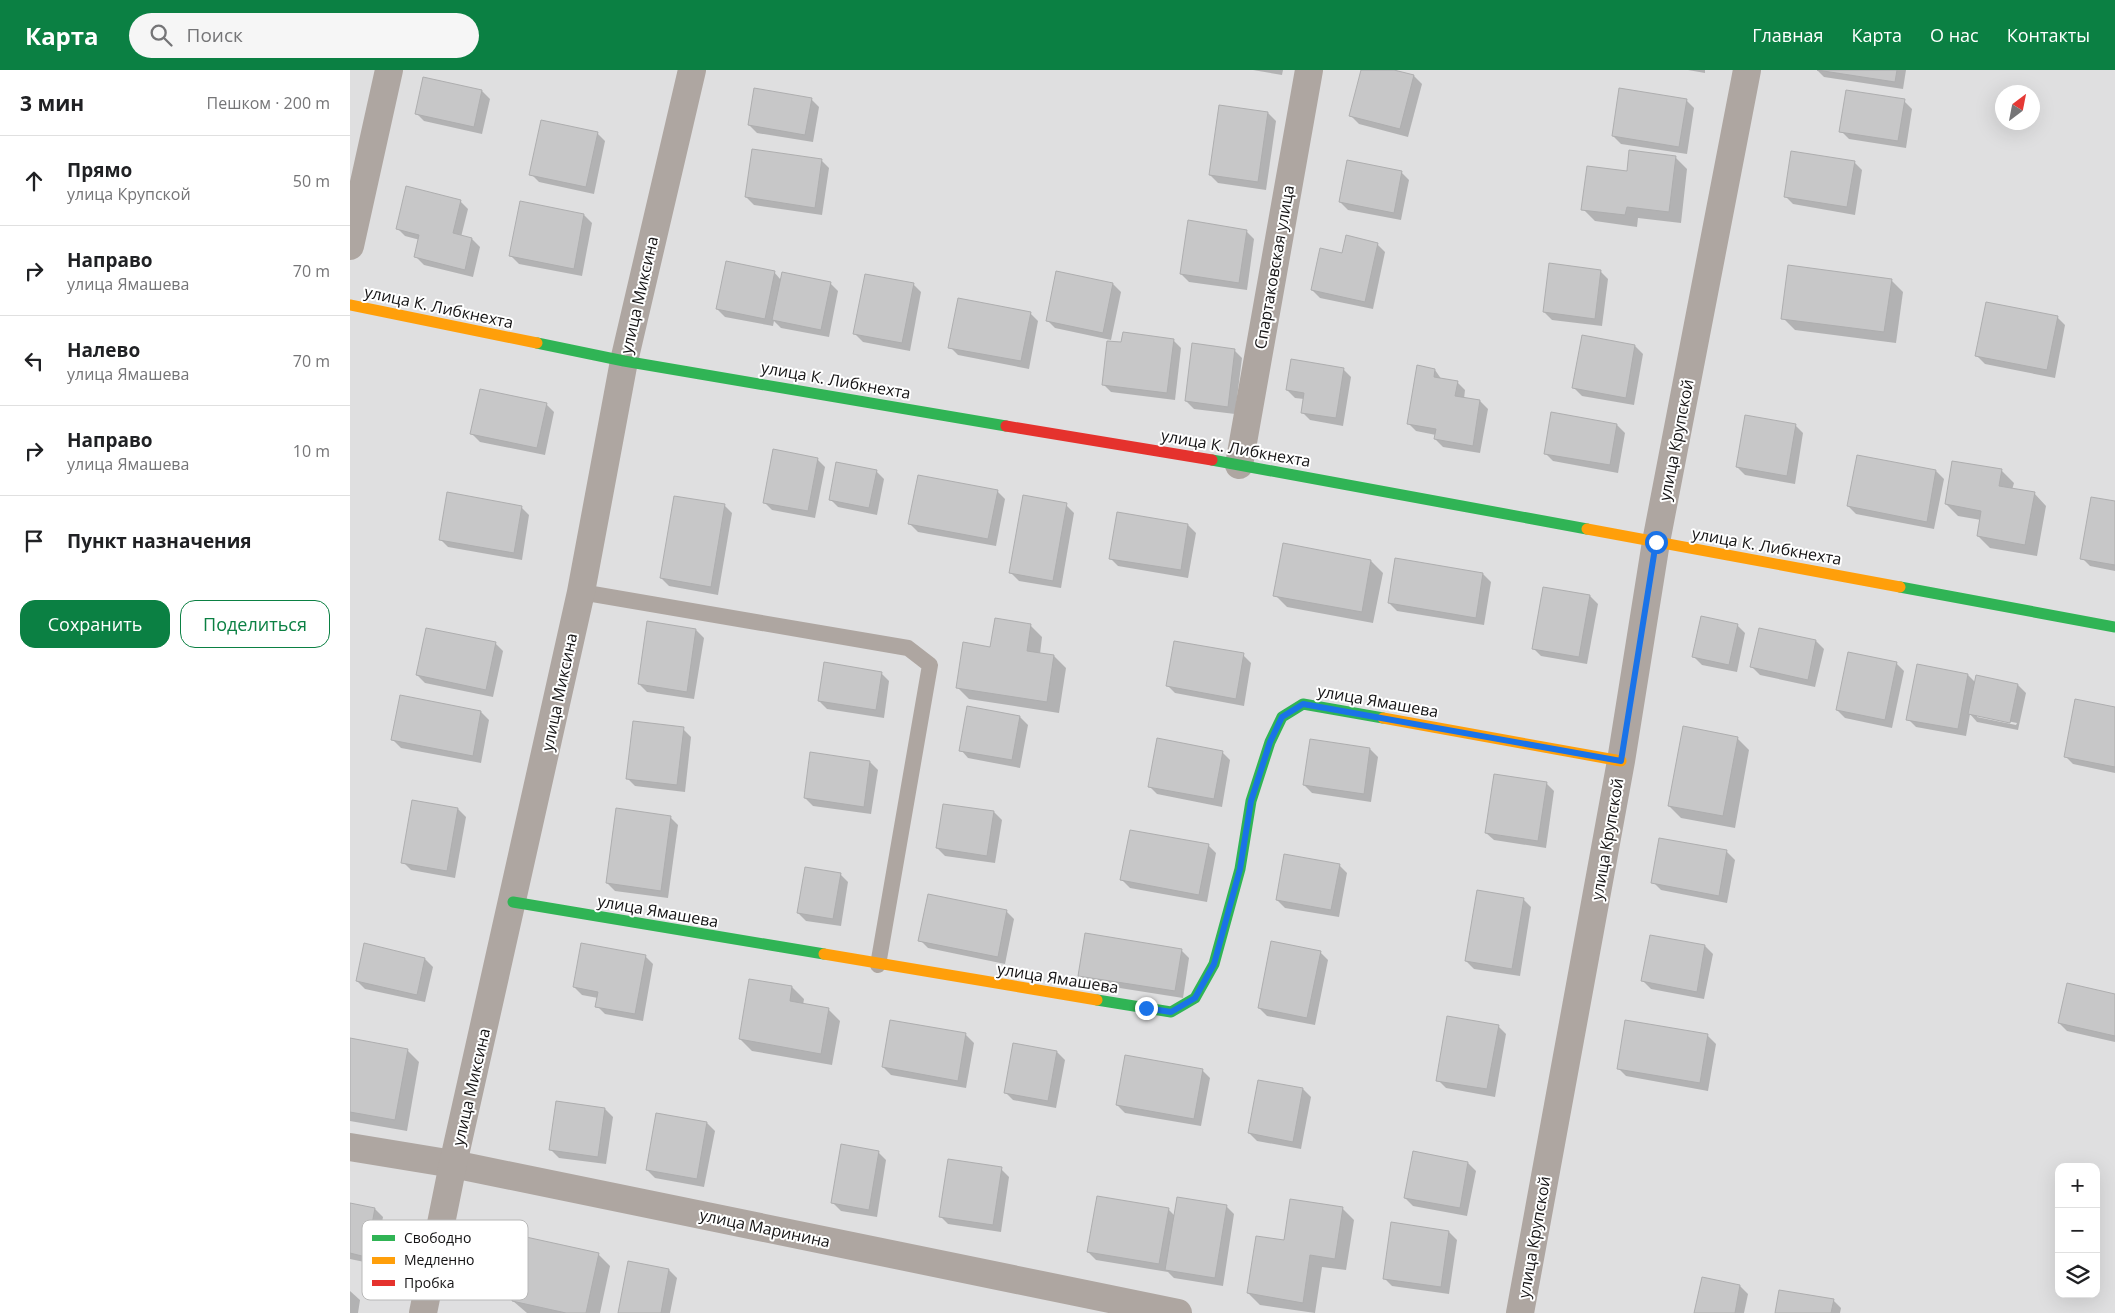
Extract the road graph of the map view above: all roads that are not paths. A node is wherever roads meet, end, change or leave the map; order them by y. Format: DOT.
graph roads {
  1 [pos="389,70"];
  2 [pos="692,70"];
  3 [pos="1309,70"];
  4 [pos="1747,70"];
  5 [pos="350,246"];
  6 [pos="350,305"];
  7 [pos="624,361"];
  8 [pos="1239,465"];
  9 [pos="1656,542"];
  10 [pos="581,592"];
  11 [pos="2115,627"];
  12 [pos="1621,761"];
  13 [pos="513,902"];
  14 [pos="878,965"];
  15 [pos="350,1148"];
  16 [pos="453,1164"];
  17 [pos="442,1220"];
  18 [pos="426,1300"];
  19 [pos="423,1313"];
  20 [pos="1178,1313"];
  21 [pos="1520,1313"];
  1 -- 5 [label="street"];
  2 -- 7 [label="street, улица Миксина"];
  3 -- 8 [label="street, Спартаковская улица"];
  4 -- 9 [label="street, улица Крупской"];
  6 -- 7 [label="street, улица К. Либкнехта"];
  7 -- 8 [label="street, улица К. Либкнехта"];
  7 -- 10 [label="street, улица Миксина"];
  8 -- 9 [label="street, улица К. Либкнехта"];
  9 -- 11 [label="street, улица К. Либкнехта"];
  9 -- 12 [label="street, улица Крупской"];
  10 -- 13 [label="street, улица Миксина"];
  10 -- 14 [label="lane"];
  12 -- 14 [label="street, улица Ямашева"];
  12 -- 21 [label="street, улица Крупской"];
  13 -- 14 [label="street, улица Ямашева"];
  13 -- 16 [label="street, улица Миксина"];
  15 -- 16 [label="street, улица Маринина"];
  16 -- 17 [label="street, улица Миксина"];
  16 -- 20 [label="street, улица Маринина"];
  18 -- 19 [label="street, улица Миксина"];
}
